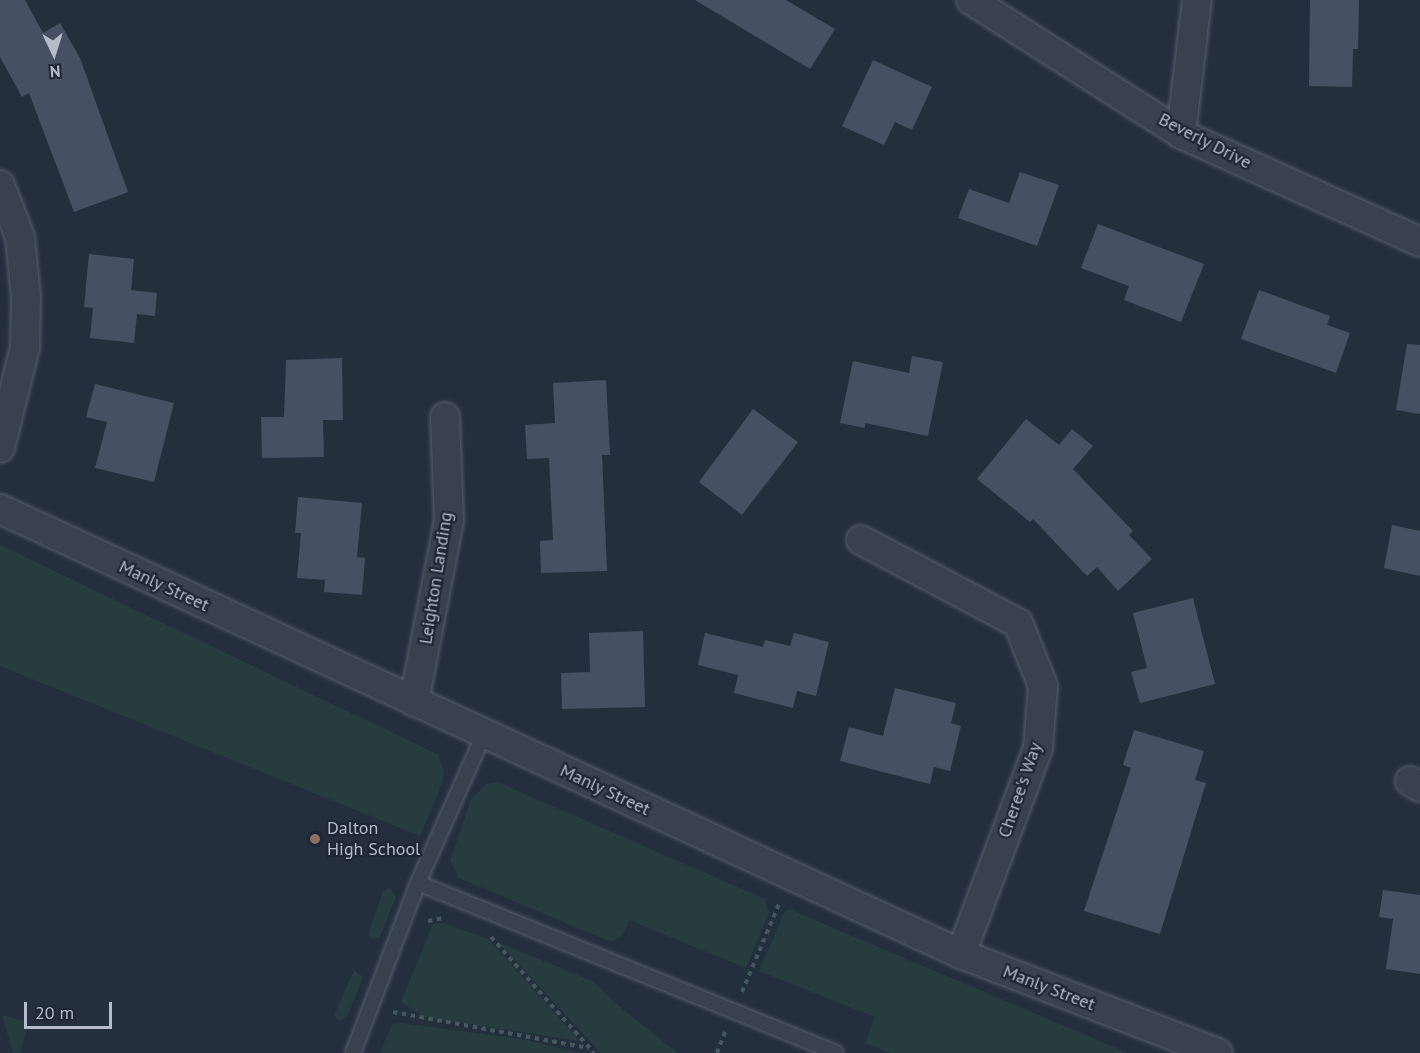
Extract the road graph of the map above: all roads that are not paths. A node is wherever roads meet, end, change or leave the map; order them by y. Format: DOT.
graph roads {
  1 [pos="971,0"];
  2 [pos="1197,0"];
  3 [pos="1181,134"];
  4 [pos="0,185"];
  5 [pos="1420,242"];
  6 [pos="445,417"];
  7 [pos="0,448"];
  8 [pos="0,509"];
  9 [pos="861,540"];
  10 [pos="414,702"];
  11 [pos="484,734"];
  12 [pos="418,883"];
  13 [pos="961,954"];
  14 [pos="353,1053"];
  15 [pos="836,1053"];
  16 [pos="1218,1053"];
  1 -- 3 [label="street, Beverly Drive"];
  2 -- 3 [label="street"];
  3 -- 5 [label="street, Beverly Drive"];
  4 -- 7 [label="street"];
  6 -- 10 [label="street, Leighton Landing"];
  8 -- 10 [label="street, Manly Street"];
  9 -- 13 [label="street, Cheree's Way"];
  10 -- 11 [label="street, Manly Street"];
  11 -- 12 [label="lane"];
  11 -- 13 [label="street, Manly Street"];
  12 -- 14 [label="lane"];
  12 -- 15 [label="lane"];
  13 -- 16 [label="street, Manly Street"];
}
